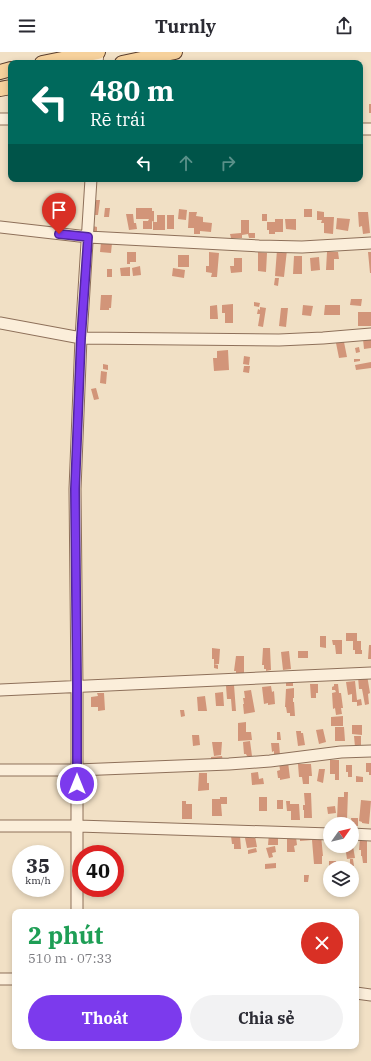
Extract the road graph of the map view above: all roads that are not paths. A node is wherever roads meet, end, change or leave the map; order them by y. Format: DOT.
graph roads {
  1 [pos="98,52"];
  2 [pos="175,52"];
  3 [pos="57,60"];
  4 [pos="136,60"];
  5 [pos="91,182"];
  6 [pos="0,227"];
  7 [pos="88,237"];
  8 [pos="371,243"];
  9 [pos="0,323"];
  10 [pos="371,334"];
  11 [pos="81,338"];
  12 [pos="371,673"];
  13 [pos="77,686"];
  14 [pos="0,690"];
  15 [pos="371,751"];
  16 [pos="0,770"];
  17 [pos="77,770"];
  18 [pos="0,826"];
  19 [pos="78,826"];
  20 [pos="323,834"];
  21 [pos="359,834"];
  22 [pos="371,835"];
  23 [pos="77,909"];
  24 [pos="0,979"];
  25 [pos="12,979"];
  26 [pos="359,993"];
  27 [pos="371,995"];
  1 -- 3 [label="main road"];
  2 -- 4 [label="main road"];
  5 -- 7 [label="street"];
  6 -- 7 [label="street"];
  7 -- 8 [label="street"];
  7 -- 11 [label="street"];
  9 -- 11 [label="street"];
  10 -- 11 [label="street"];
  11 -- 13 [label="street"];
  12 -- 13 [label="street"];
  13 -- 14 [label="street"];
  13 -- 17 [label="street"];
  15 -- 17 [label="street"];
  16 -- 17 [label="street"];
  17 -- 19 [label="street"];
  18 -- 19 [label="street"];
  19 -- 20 [label="street"];
  19 -- 23 [label="street"];
  21 -- 22 [label="street"];
  24 -- 25 [label="street"];
  26 -- 27 [label="street"];
}
